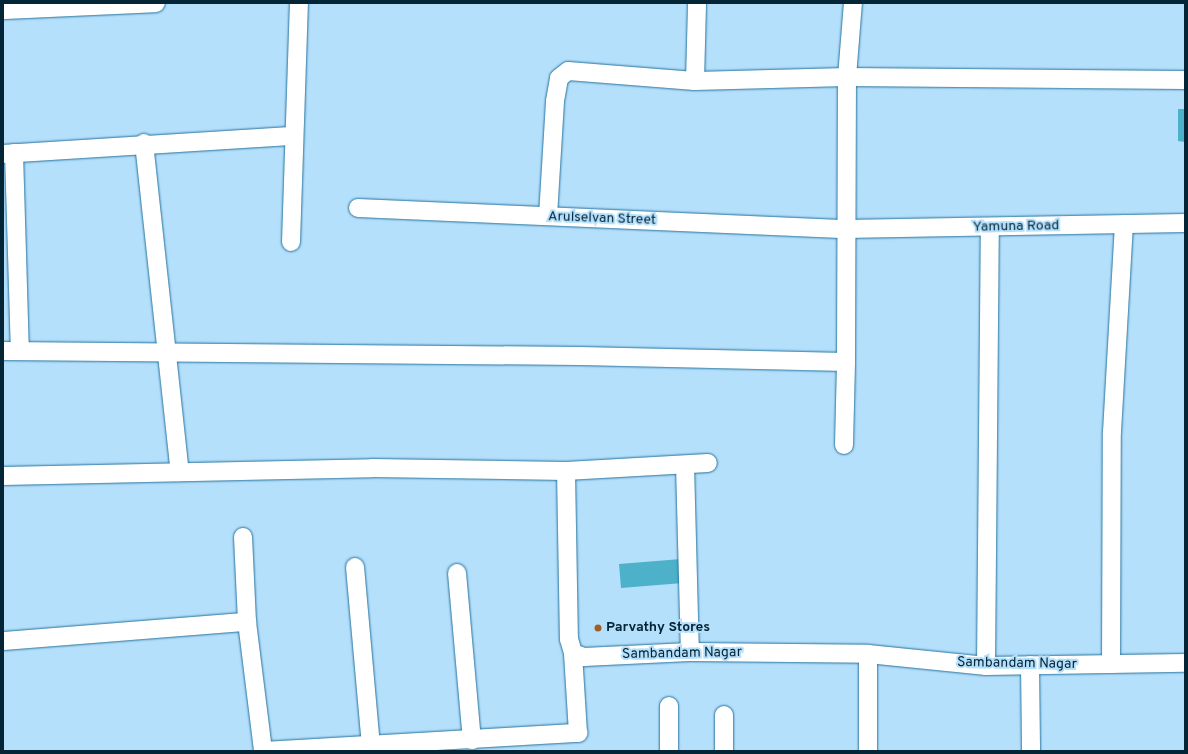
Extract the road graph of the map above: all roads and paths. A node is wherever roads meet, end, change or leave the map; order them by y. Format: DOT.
graph roads {
  1 [pos="156,3"];
  2 [pos="299,3"];
  3 [pos="697,3"];
  4 [pos="853,3"];
  5 [pos="3,10"];
  6 [pos="847,77"];
  7 [pos="1185,80"];
  8 [pos="695,81"];
  9 [pos="293,136"];
  10 [pos="144,143"];
  11 [pos="9,154"];
  12 [pos="358,208"];
  13 [pos="548,216"];
  14 [pos="1185,223"];
  15 [pos="1124,224"];
  16 [pos="990,228"];
  17 [pos="847,229"];
  18 [pos="291,242"];
  19 [pos="11,350"];
  20 [pos="166,353"];
  21 [pos="846,362"];
  22 [pos="844,445"];
  23 [pos="708,463"];
  24 [pos="685,464"];
  25 [pos="566,471"];
  26 [pos="180,472"];
  27 [pos="3,476"];
  28 [pos="243,537"];
  29 [pos="355,567"];
  30 [pos="457,573"];
  31 [pos="247,622"];
  32 [pos="3,641"];
  33 [pos="690,652"];
  34 [pos="573,654"];
  35 [pos="868,654"];
  36 [pos="1185,663"];
  37 [pos="1111,664"];
  38 [pos="1030,665"];
  39 [pos="986,666"];
  40 [pos="669,706"];
  41 [pos="724,715"];
  42 [pos="472,740"];
  43 [pos="372,745"];
  44 [pos="263,751"];
  45 [pos="669,751"];
  46 [pos="724,751"];
  47 [pos="868,751"];
  48 [pos="1031,751"];
  1 -- 5 [label="street"];
  2 -- 9 [label="street"];
  3 -- 8 [label="street"];
  4 -- 6 [label="street"];
  6 -- 7 [label="street"];
  6 -- 8 [label="street"];
  6 -- 17 [label="street"];
  8 -- 13 [label="street"];
  9 -- 10 [label="street"];
  9 -- 18 [label="street"];
  10 -- 11 [label="street"];
  10 -- 20 [label="street"];
  11 -- 19 [label="street"];
  12 -- 13 [label="street, Arulselvan Street"];
  13 -- 17 [label="street, Arulselvan Street"];
  14 -- 15 [label="street, Yamuna Road"];
  15 -- 16 [label="street, Yamuna Road"];
  15 -- 37 [label="street"];
  16 -- 17 [label="street, Yamuna Road"];
  16 -- 39 [label="street"];
  17 -- 21 [label="street"];
  19 -- 20 [label="street"];
  20 -- 21 [label="street"];
  20 -- 26 [label="street"];
  21 -- 22 [label="street"];
  23 -- 24 [label="street"];
  24 -- 25 [label="street"];
  24 -- 33 [label="street"];
  25 -- 26 [label="street"];
  25 -- 34 [label="street"];
  26 -- 27 [label="street"];
  28 -- 31 [label="street"];
  29 -- 43 [label="street"];
  30 -- 42 [label="street"];
  31 -- 32 [label="street"];
  31 -- 44 [label="street"];
  33 -- 34 [label="street, Sambandam Nagar"];
  33 -- 35 [label="street, Sambandam Nagar"];
  34 -- 42 [label="street"];
  35 -- 39 [label="street, Sambandam Nagar"];
  35 -- 47 [label="street"];
  36 -- 37 [label="street, Sambandam Nagar"];
  37 -- 38 [label="street, Sambandam Nagar"];
  38 -- 39 [label="street, Sambandam Nagar"];
  38 -- 48 [label="street"];
  40 -- 45 [label="street"];
  41 -- 46 [label="street"];
  42 -- 43 [label="street"];
  43 -- 44 [label="street"];
}
